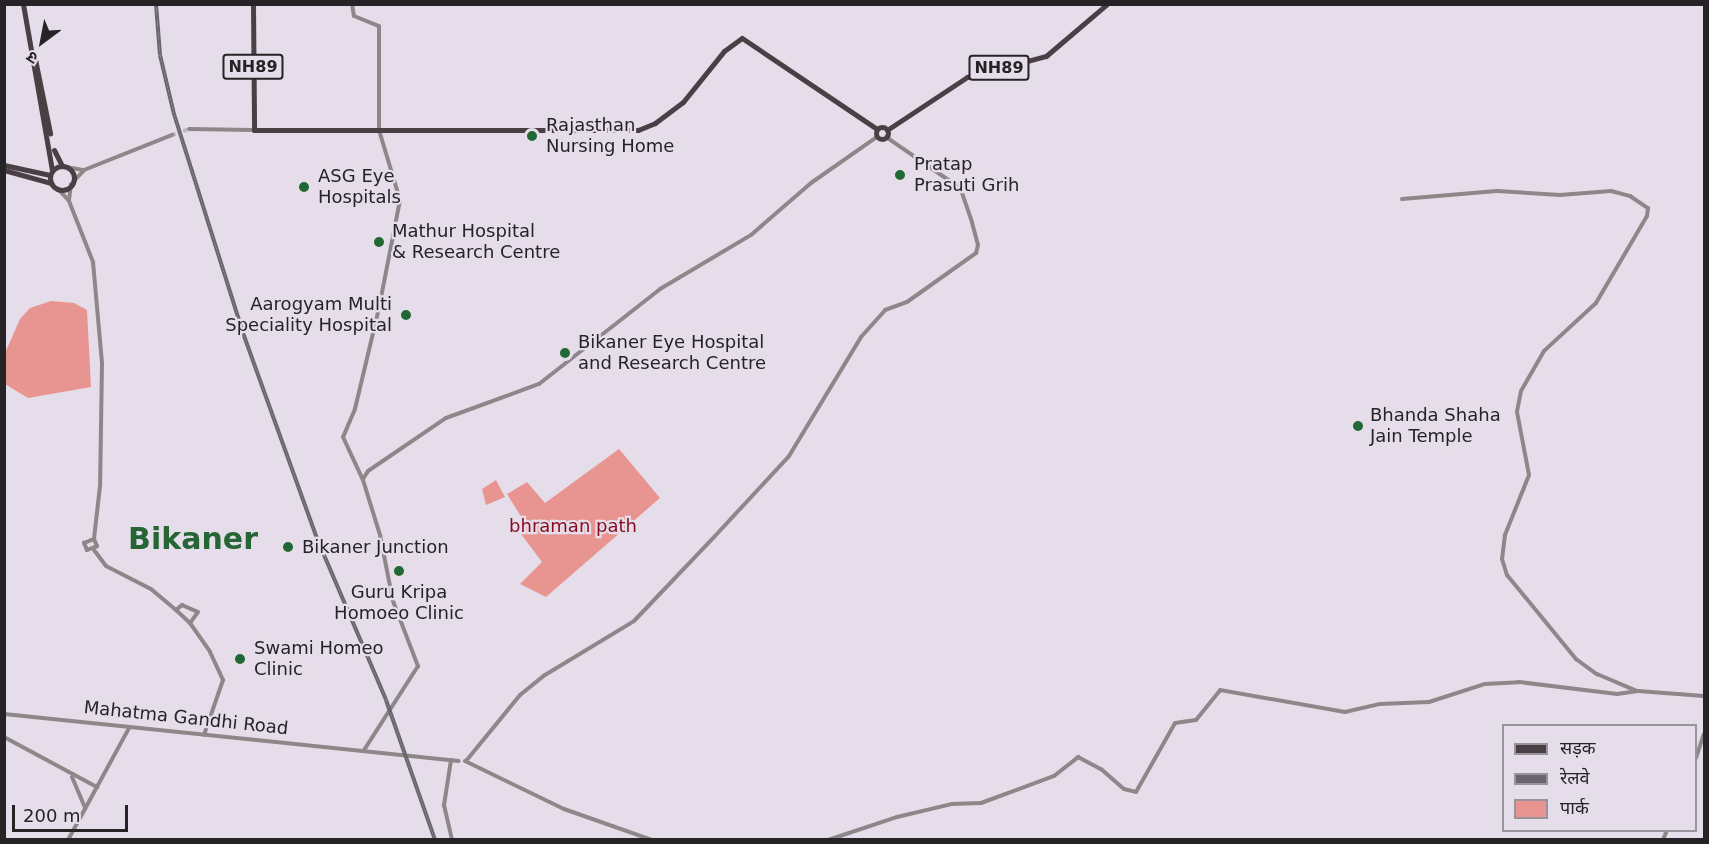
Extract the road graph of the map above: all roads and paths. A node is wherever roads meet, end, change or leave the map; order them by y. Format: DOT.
graph roads {
  1 [pos="253,4"];
  2 [pos="352,4"];
  3 [pos="1107,4"];
  4 [pos="24,8"];
  5 [pos="30,44"];
  6 [pos="189,129"];
  7 [pos="877,129"];
  8 [pos="887,129"];
  9 [pos="254,130"];
  10 [pos="379,130"];
  11 [pos="172,135"];
  12 [pos="877,137"];
  13 [pos="886,137"];
  14 [pos="4,165"];
  15 [pos="64,166"];
  16 [pos="4,170"];
  17 [pos="84,170"];
  18 [pos="51,173"];
  19 [pos="51,183"];
  20 [pos="72,183"];
  21 [pos="57,188"];
  22 [pos="1402,199"];
  23 [pos="69,201"];
  24 [pos="363,480"];
  25 [pos="94,539"];
  26 [pos="93,550"];
  27 [pos="176,610"];
  28 [pos="190,623"];
  29 [pos="1638,691"];
  30 [pos="1704,696"];
  31 [pos="4,714"];
  32 [pos="129,728"];
  33 [pos="1704,734"];
  34 [pos="204,735"];
  35 [pos="4,737"];
  36 [pos="364,750"];
  37 [pos="1697,753"];
  38 [pos="451,760"];
  39 [pos="463,761"];
  40 [pos="72,777"];
  41 [pos="97,787"];
  42 [pos="85,808"];
  43 [pos="68,840"];
  44 [pos="452,840"];
  45 [pos="652,840"];
  46 [pos="828,840"];
  1 -- 9 [label="main road, NH89"];
  2 -- 10 [label="street"];
  3 -- 8 [label="main road, NH89"];
  4 -- 5 [label="main road"];
  5 -- 15 [label="main road"];
  5 -- 18 [label="main road"];
  6 -- 9 [label="street"];
  7 -- 8 [label="main road"];
  7 -- 10 [label="main road"];
  7 -- 12 [label="main road"];
  8 -- 13 [label="main road"];
  9 -- 10 [label="main road"];
  10 -- 24 [label="street"];
  11 -- 17 [label="street"];
  12 -- 13 [label="main road"];
  12 -- 24 [label="street"];
  13 -- 39 [label="street"];
  14 -- 18 [label="main road"];
  15 -- 17 [label="street"];
  15 -- 18 [label="main road"];
  15 -- 20 [label="main road"];
  16 -- 19 [label="main road"];
  17 -- 20 [label="street"];
  18 -- 19 [label="main road"];
  19 -- 21 [label="main road"];
  20 -- 21 [label="main road"];
  20 -- 23 [label="street"];
  21 -- 23 [label="street"];
  22 -- 29 [label="street"];
  23 -- 25 [label="street"];
  24 -- 36 [label="street"];
  25 -- 26 [label="street"];
  25 -- 26 [label="street"];
  26 -- 27 [label="street"];
  27 -- 28 [label="street"];
  27 -- 28 [label="street"];
  28 -- 34 [label="street"];
  29 -- 30 [label="street"];
  29 -- 46 [label="street"];
  31 -- 32 [label="street, Mahatma Gandhi Road"];
  32 -- 34 [label="street, Mahatma Gandhi Road"];
  32 -- 41 [label="street"];
  33 -- 37 [label="street"];
  34 -- 36 [label="street, Mahatma Gandhi Road"];
  35 -- 40 [label="street"];
  36 -- 38 [label="street, Mahatma Gandhi Road"];
  38 -- 39 [label="street, Mahatma Gandhi Road"];
  38 -- 44 [label="street"];
  39 -- 45 [label="street, Mahatma Gandhi Road"];
  40 -- 41 [label="street"];
  40 -- 42 [label="street"];
  41 -- 42 [label="street"];
  42 -- 43 [label="street"];
}
